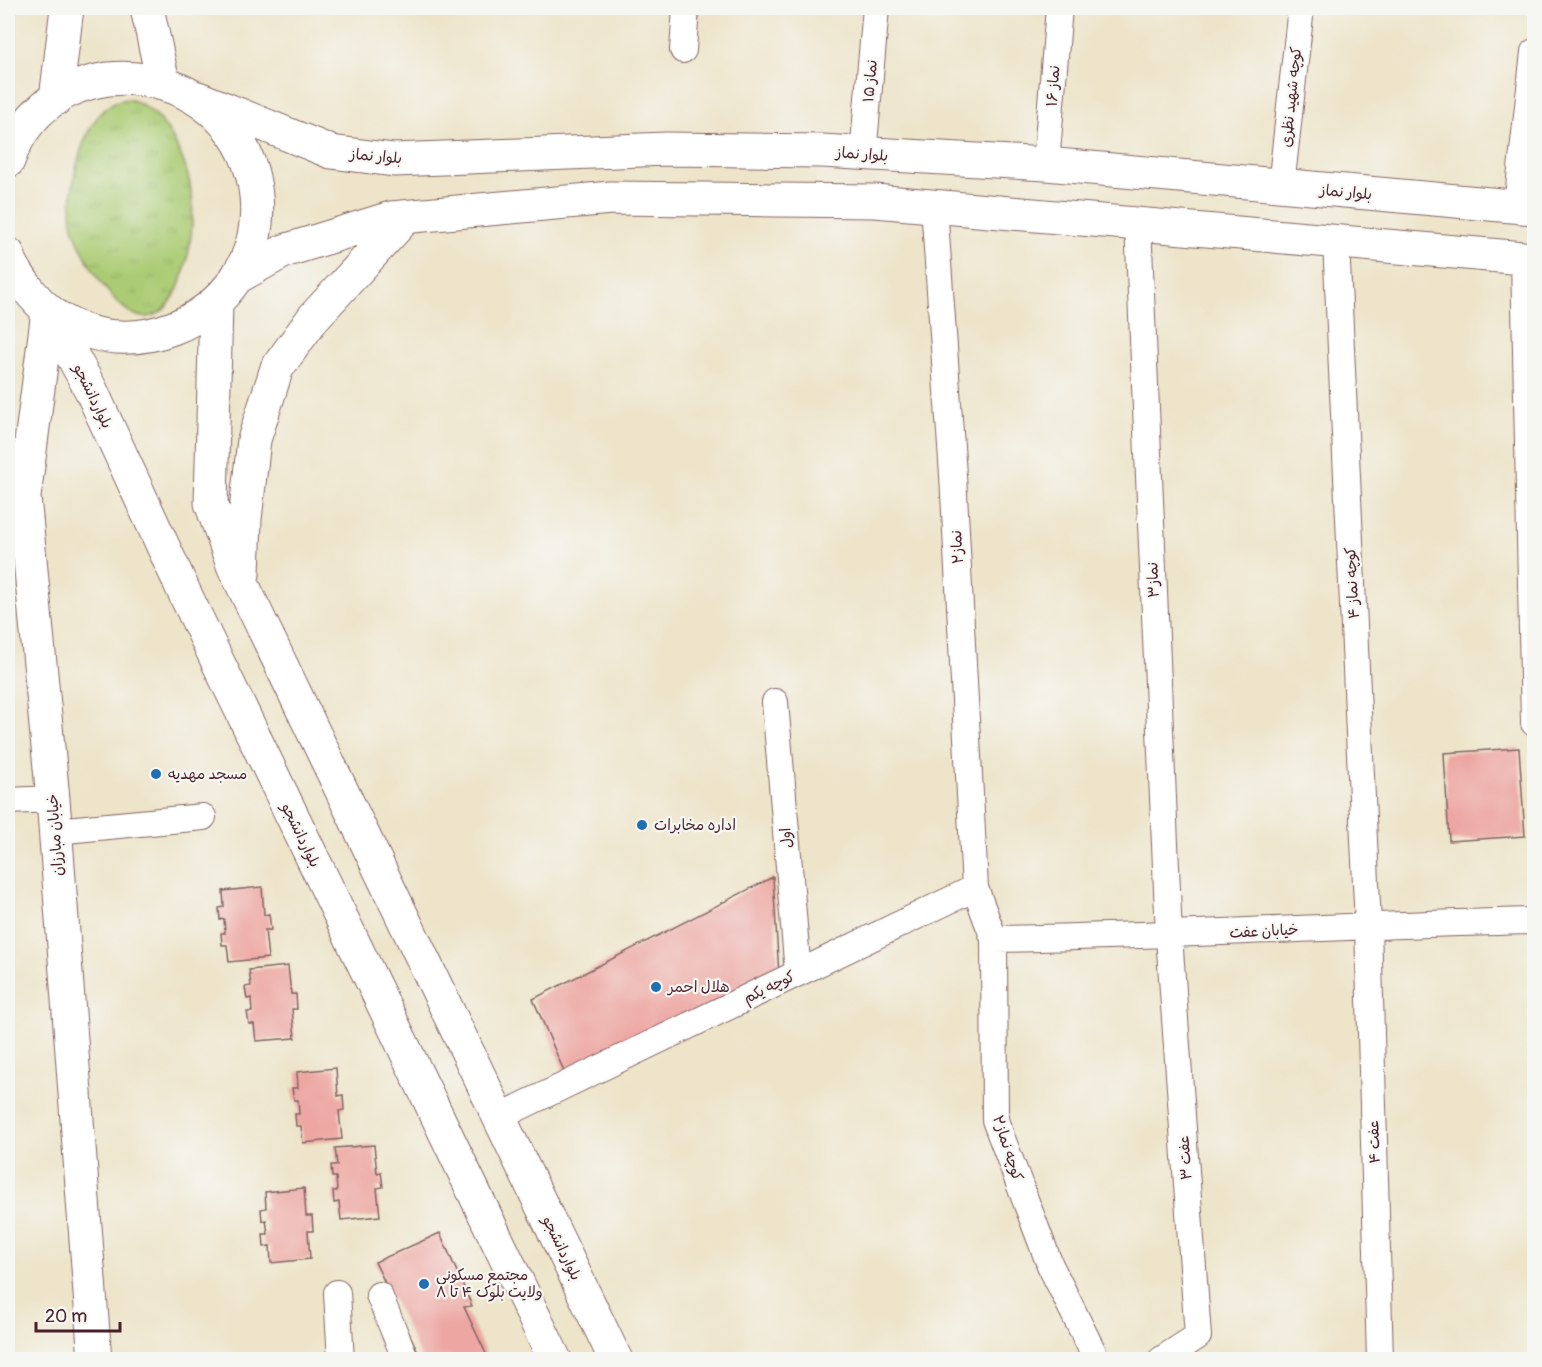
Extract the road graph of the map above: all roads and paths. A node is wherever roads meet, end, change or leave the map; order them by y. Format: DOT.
graph roads {
  1 [pos="67,8"];
  2 [pos="147,8"];
  3 [pos="686,8"];
  4 [pos="876,8"];
  5 [pos="1059,8"];
  6 [pos="1301,8"];
  7 [pos="683,50"];
  8 [pos="1534,52"];
  9 [pos="163,82"];
  10 [pos="198,98"];
  11 [pos="47,105"];
  12 [pos="8,140"];
  13 [pos="863,155"];
  14 [pos="8,161"];
  15 [pos="1046,164"];
  16 [pos="1281,186"];
  17 [pos="934,206"];
  18 [pos="1526,207"];
  19 [pos="406,217"];
  20 [pos="1138,224"];
  21 [pos="1336,242"];
  22 [pos="8,254"];
  23 [pos="1529,258"];
  24 [pos="8,271"];
  25 [pos="240,276"];
  26 [pos="216,303"];
  27 [pos="41,305"];
  28 [pos="243,587"];
  29 [pos="775,702"];
  30 [pos="1534,723"];
  31 [pos="53,799"];
  32 [pos="8,801"];
  33 [pos="203,817"];
  34 [pos="55,831"];
  35 [pos="975,888"];
  36 [pos="1534,921"];
  37 [pos="1368,925"];
  38 [pos="1169,936"];
  39 [pos="994,939"];
  40 [pos="798,973"];
  41 [pos="499,1117"];
  42 [pos="337,1293"];
  43 [pos="379,1295"];
  44 [pos="94,1359"];
  45 [pos="341,1359"];
  46 [pos="406,1359"];
  47 [pos="555,1359"];
  48 [pos="616,1359"];
  49 [pos="1097,1359"];
  50 [pos="1161,1359"];
  51 [pos="1380,1359"];
  1 -- 11 [label="main road"];
  2 -- 9 [label="main road"];
  3 -- 7 [label="street"];
  4 -- 13 [label="street, نماز ۱۵"];
  5 -- 15 [label="street, نماز ۱۶"];
  6 -- 16 [label="street, کوچه شهید نظری"];
  8 -- 18 [label="street"];
  9 -- 10 [label="main road"];
  9 -- 11 [label="main road"];
  10 -- 13 [label="main road, بلوار نماز"];
  10 -- 25 [label="main road"];
  11 -- 12 [label="main road"];
  11 -- 14 [label="main road"];
  13 -- 15 [label="main road, بلوار نماز"];
  15 -- 16 [label="main road, بلوار نماز"];
  16 -- 18 [label="main road, بلوار نماز"];
  17 -- 19 [label="main road"];
  17 -- 20 [label="main road"];
  17 -- 35 [label="street, نماز۲"];
  19 -- 25 [label="main road"];
  19 -- 28 [label="main road"];
  20 -- 21 [label="main road"];
  20 -- 38 [label="street, نماز۳"];
  21 -- 23 [label="main road"];
  21 -- 37 [label="street, کوچه نماز ۴"];
  22 -- 27 [label="main road"];
  23 -- 30 [label="street"];
  24 -- 27 [label="main road"];
  25 -- 26 [label="main road"];
  26 -- 27 [label="main road"];
  26 -- 28 [label="main road, بلواردانشجو"];
  27 -- 31 [label="main road, خیابان مبارزان"];
  27 -- 47 [label="main road, بلواردانشجو"];
  28 -- 41 [label="main road, بلواردانشجو"];
  29 -- 40 [label="street, اول"];
  31 -- 32 [label="street"];
  31 -- 34 [label="main road, خیابان مبارزان"];
  33 -- 34 [label="street"];
  34 -- 44 [label="main road, خیابان مبارزان"];
  35 -- 39 [label="street, کوچه نماز۲"];
  35 -- 40 [label="street, کوچه یکم"];
  36 -- 37 [label="street, خیابان عفت"];
  37 -- 38 [label="street, خیابان عفت"];
  37 -- 51 [label="street, عفت ۴"];
  38 -- 39 [label="street, خیابان عفت"];
  38 -- 50 [label="street, عفت ۳"];
  39 -- 49 [label="street, کوچه نماز۲"];
  40 -- 41 [label="street, کوچه یکم"];
  41 -- 48 [label="main road, بلواردانشجو"];
  42 -- 45 [label="street"];
  43 -- 46 [label="street"];
}
